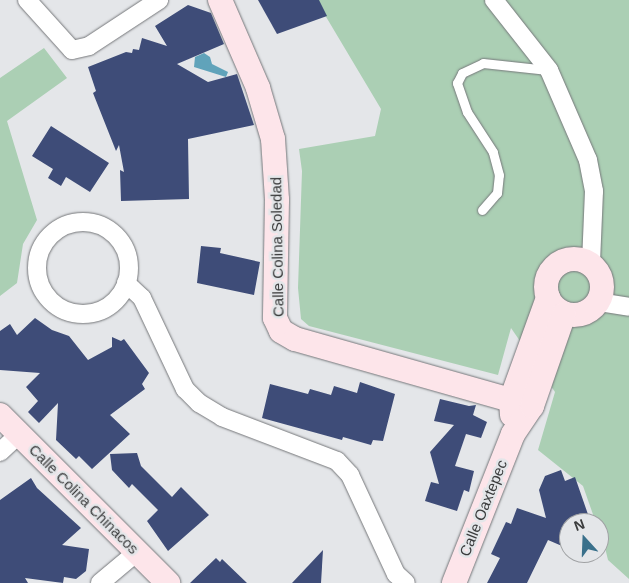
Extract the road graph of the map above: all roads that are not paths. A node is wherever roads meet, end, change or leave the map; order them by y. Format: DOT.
graph roads {
  1 [pos="27,0"];
  2 [pos="159,0"];
  3 [pos="220,0"];
  4 [pos="494,0"];
  5 [pos="549,70"];
  6 [pos="482,210"];
  7 [pos="591,263"];
  8 [pos="126,282"];
  9 [pos="599,302"];
  10 [pos="556,306"];
  11 [pos="629,306"];
  12 [pos="522,403"];
  13 [pos="0,415"];
  14 [pos="19,434"];
  15 [pos="0,452"];
  16 [pos="138,552"];
  17 [pos="100,583"];
  18 [pos="168,583"];
  19 [pos="406,583"];
  20 [pos="454,583"];
  1 -- 2 [label="street"];
  3 -- 12 [label="street, Calle Colina Soledad"];
  4 -- 5 [label="street"];
  5 -- 6 [label="lane"];
  5 -- 7 [label="street"];
  7 -- 9 [label="street"];
  7 -- 10 [label="street"];
  8 -- 8 [label="street"];
  8 -- 19 [label="street"];
  9 -- 10 [label="street"];
  9 -- 11 [label="street"];
  10 -- 12 [label="street, Calle Oaxtepec"];
  12 -- 20 [label="street, Calle Oaxtepec"];
  13 -- 14 [label="street, Calle Colina Chinacos"];
  14 -- 15 [label="street"];
  14 -- 16 [label="street, Calle Colina Chinacos"];
  16 -- 17 [label="street"];
  16 -- 18 [label="street, Calle Colina Chinacos"];
}
